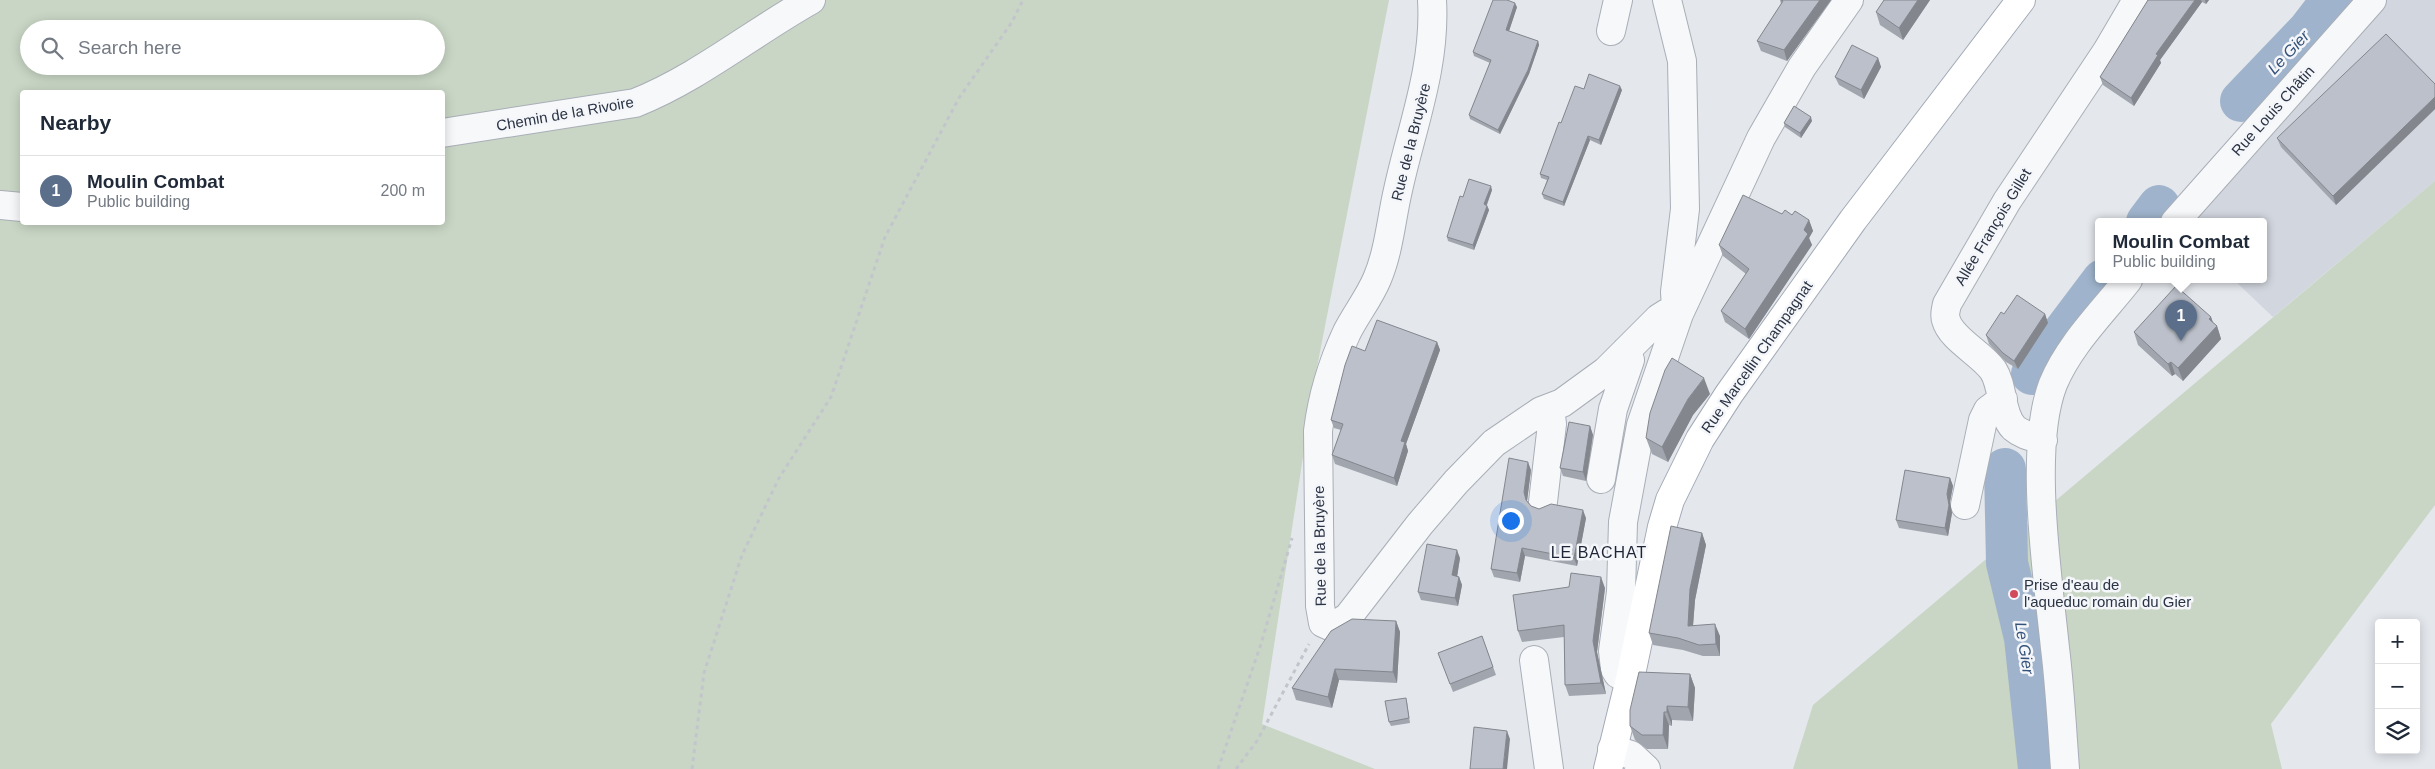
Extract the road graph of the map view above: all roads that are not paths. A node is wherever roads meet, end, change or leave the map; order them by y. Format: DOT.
graph roads {
  1 [pos="811,0"];
  2 [pos="1432,0"];
  3 [pos="1618,0"];
  4 [pos="1666,0"];
  5 [pos="1849,0"];
  6 [pos="1869,0"];
  7 [pos="2021,0"];
  8 [pos="2137,0"];
  9 [pos="2372,0"];
  10 [pos="1611,30"];
  11 [pos="1792,84"];
  12 [pos="445,133"];
  13 [pos="0,205"];
  14 [pos="20,207"];
  15 [pos="2179,218"];
  16 [pos="2126,283"];
  17 [pos="1679,314"];
  18 [pos="1626,351"];
  19 [pos="2003,399"];
  20 [pos="1550,408"];
  21 [pos="2042,440"];
  22 [pos="1601,479"];
  23 [pos="1543,502"];
  24 [pos="1965,505"];
  25 [pos="1534,660"];
  26 [pos="1630,679"];
  27 [pos="1610,759"];
  28 [pos="1549,769"];
  29 [pos="1646,769"];
  30 [pos="2065,769"];
  1 -- 12 [label="street, Chemin de la Rivoire"];
  2 -- 20 [label="street, Rue de la Bruyère"];
  3 -- 10 [label="street"];
  4 -- 17 [label="street"];
  5 -- 11 [label="street"];
  6 -- 11 [label="street"];
  7 -- 26 [label="main road, Rue Marcellin Champagnat"];
  8 -- 19 [label="street, Allée François Gillet"];
  9 -- 15 [label="street, Rue Louis Châtin"];
  11 -- 17 [label="street"];
  13 -- 14 [label="street"];
  16 -- 21 [label="street"];
  17 -- 18 [label="street, Rue de la Bruyère"];
  17 -- 26 [label="street"];
  18 -- 20 [label="street, Rue de la Bruyère"];
  18 -- 22 [label="street"];
  19 -- 21 [label="street, Allée François Gillet"];
  19 -- 24 [label="street"];
  20 -- 23 [label="street"];
  21 -- 30 [label="street"];
  25 -- 28 [label="street"];
  26 -- 27 [label="main road, Rue Marcellin Champagnat"];
  27 -- 29 [label="street"];
}
